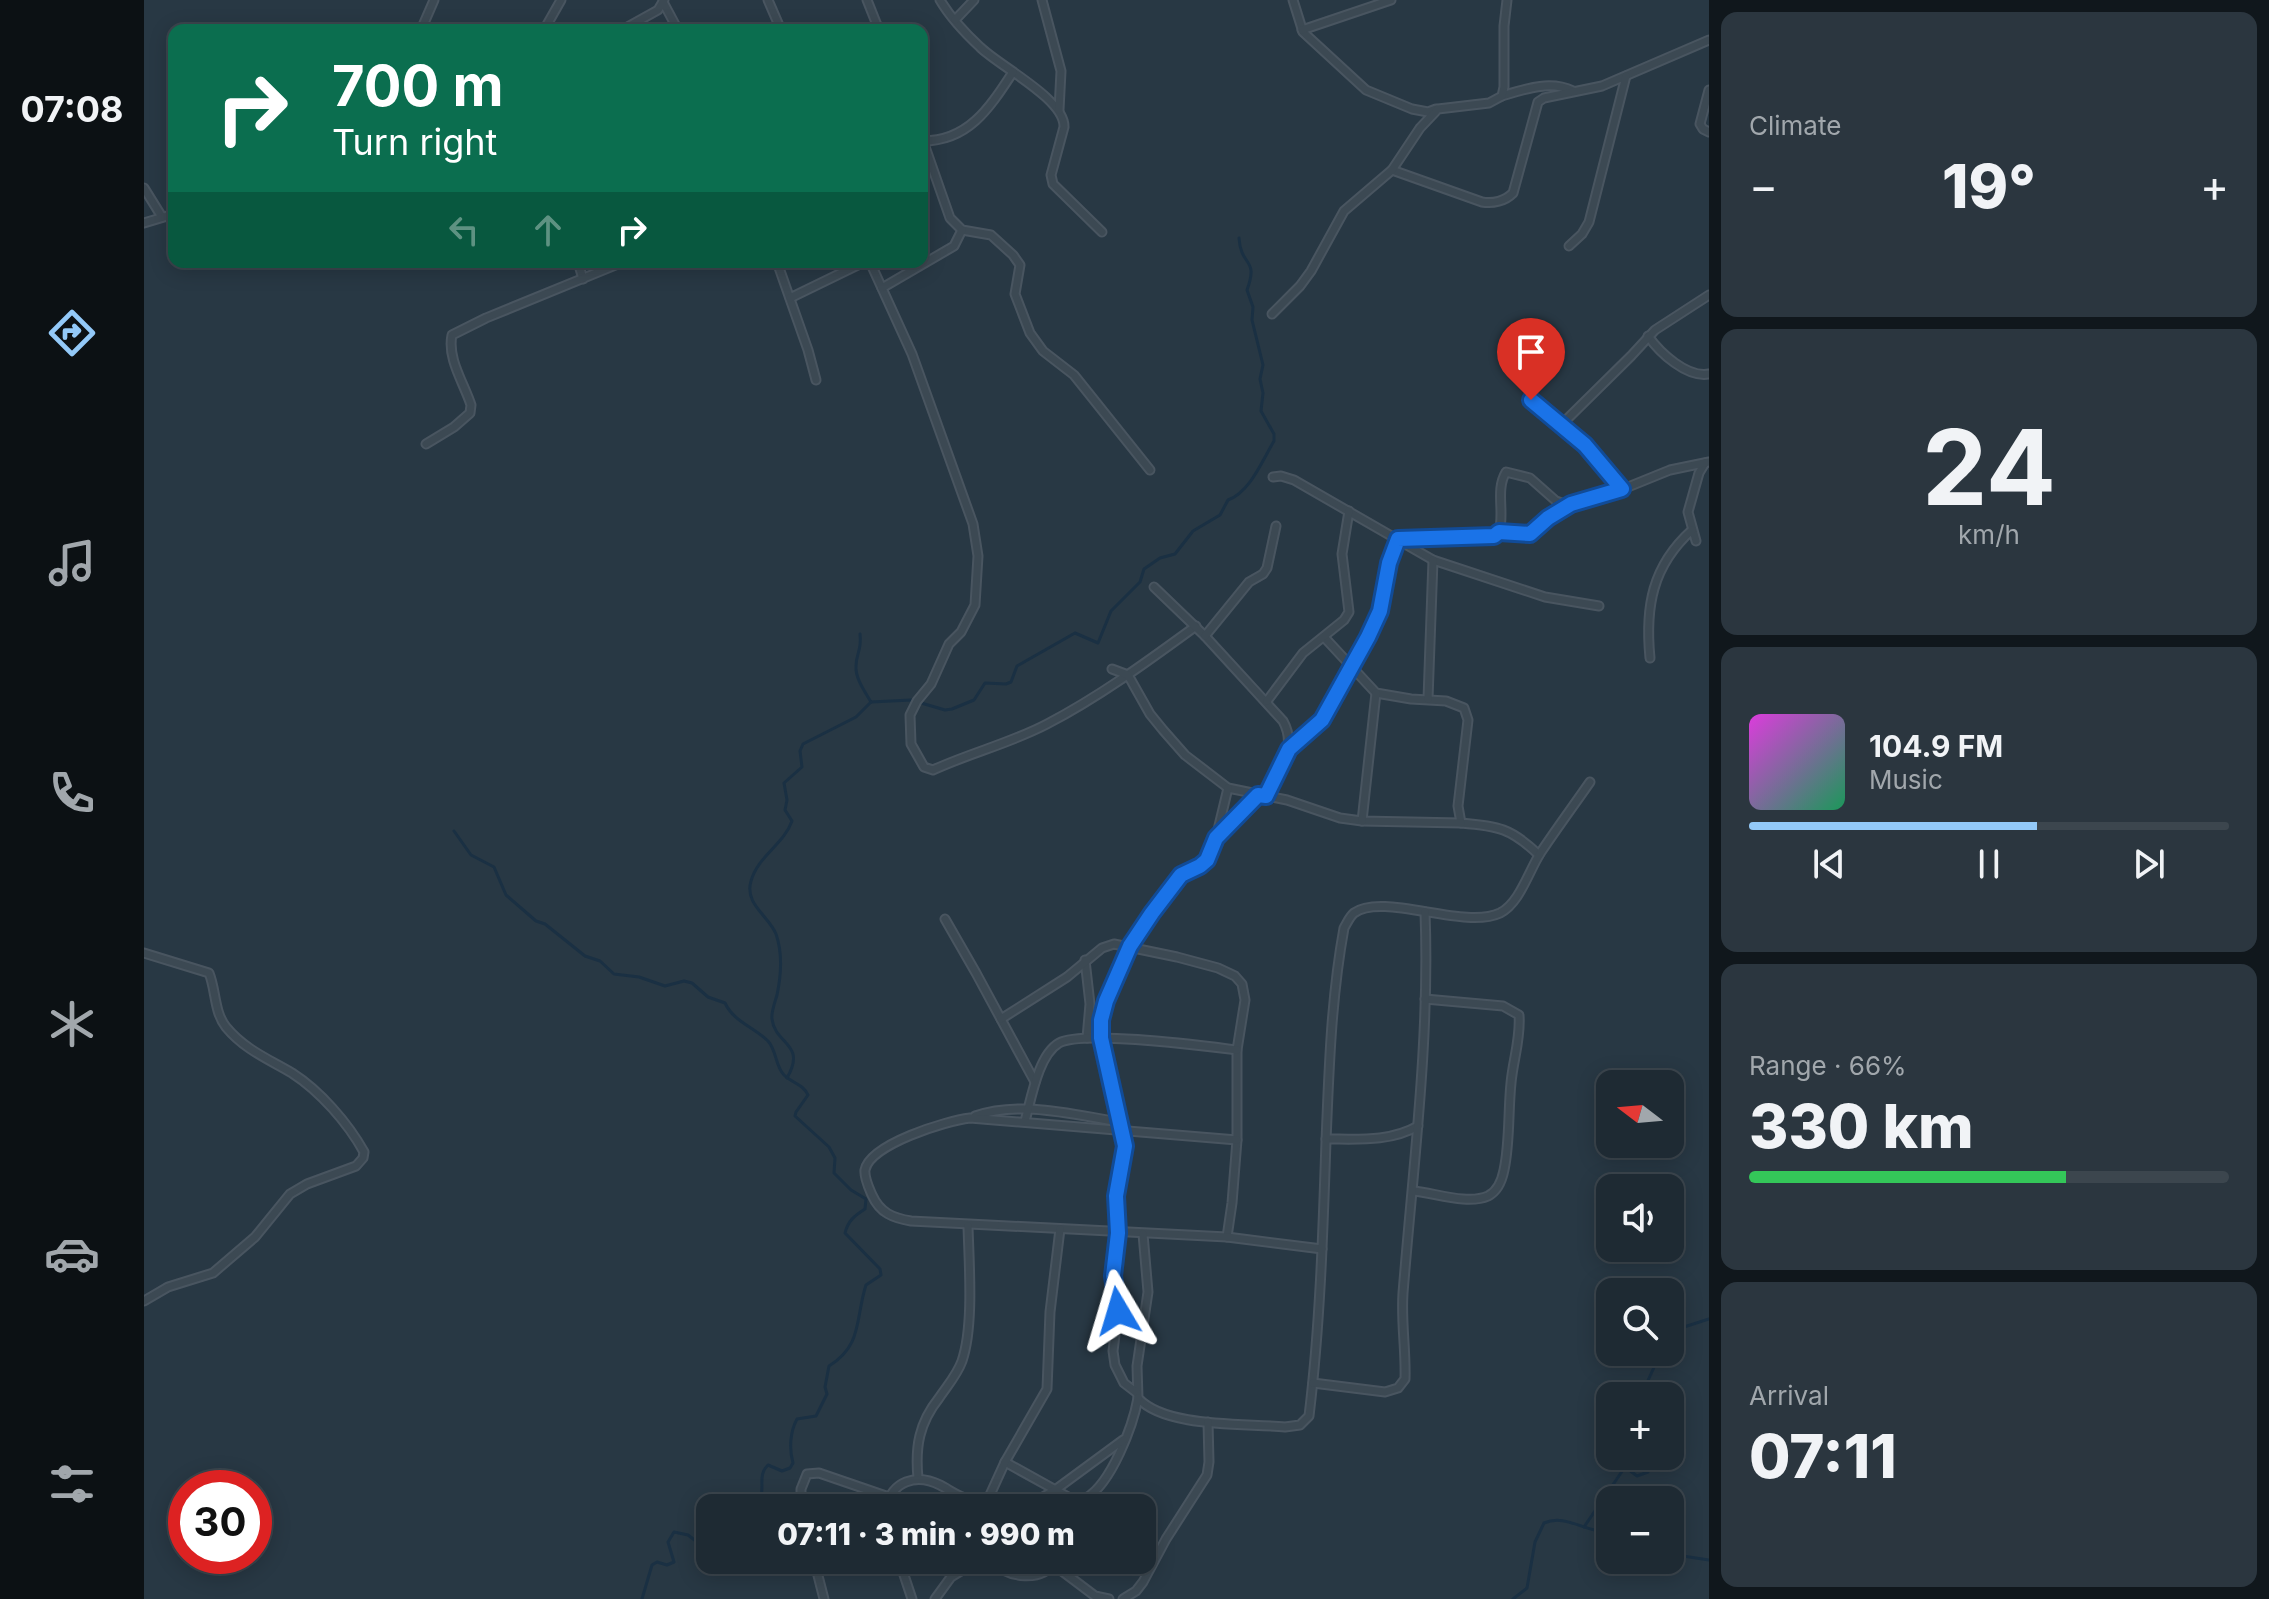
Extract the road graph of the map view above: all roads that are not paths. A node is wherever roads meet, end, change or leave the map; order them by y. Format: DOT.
graph roads {
  1 [pos="434,0"];
  2 [pos="561,0"];
  3 [pos="768,0"];
  4 [pos="867,0"];
  5 [pos="940,0"];
  6 [pos="974,0"];
  7 [pos="1042,0"];
  8 [pos="1293,0"];
  9 [pos="1391,0"];
  10 [pos="1507,0"];
  11 [pos="663,1"];
  12 [pos="955,20"];
  13 [pos="424,24"];
  14 [pos="547,24"];
  15 [pos="633,24"];
  16 [pos="675,24"];
  17 [pos="778,24"];
  18 [pos="877,24"];
  19 [pos="1302,30"];
  20 [pos="1709,40"];
  21 [pos="1013,72"];
  22 [pos="1626,76"];
  23 [pos="1709,90"];
  24 [pos="1575,92"];
  25 [pos="1502,96"];
  26 [pos="1438,109"];
  27 [pos="1059,110"];
  28 [pos="1709,132"];
  29 [pos="928,140"];
  30 [pos="928,154"];
  31 [pos="1392,170"];
  32 [pos="144,188"];
  33 [pos="168,216"];
  34 [pos="162,217"];
  35 [pos="144,223"];
  36 [pos="962,230"];
  37 [pos="1102,232"];
  38 [pos="1569,246"];
  39 [pos="928,261"];
  40 [pos="580,268"];
  41 [pos="609,268"];
  42 [pos="779,268"];
  43 [pos="852,268"];
  44 [pos="873,268"];
  45 [pos="916,268"];
  46 [pos="583,279"];
  47 [pos="882,288"];
  48 [pos="1709,295"];
  49 [pos="790,298"];
  50 [pos="1272,314"];
  51 [pos="1648,336"];
  52 [pos="1709,374"];
  53 [pos="816,380"];
  54 [pos="1531,400"];
  55 [pos="1560,426"];
  56 [pos="426,444"];
  57 [pos="1707,462"];
  58 [pos="1150,470"];
  59 [pos="1273,477"];
  60 [pos="1622,489"];
  61 [pos="1571,504"];
  62 [pos="1349,511"];
  63 [pos="1276,526"];
  64 [pos="1692,530"];
  65 [pos="1499,532"];
  66 [pos="1398,539"];
  67 [pos="1696,541"];
  68 [pos="1433,560"];
  69 [pos="1154,587"];
  70 [pos="1599,606"];
  71 [pos="1196,626"];
  72 [pos="1205,636"];
  73 [pos="1324,637"];
  74 [pos="1650,658"];
  75 [pos="1353,666"];
  76 [pos="1112,669"];
  77 [pos="1128,675"];
  78 [pos="1376,693"];
  79 [pos="1428,699"];
  80 [pos="1267,701"];
  81 [pos="1289,749"];
  82 [pos="1590,782"];
  83 [pos="1228,788"];
  84 [pos="1262,796"];
  85 [pos="1362,821"];
  86 [pos="1461,823"];
  87 [pos="1216,838"];
  88 [pos="1539,855"];
  89 [pos="1425,912"];
  90 [pos="945,919"];
  91 [pos="1130,946"];
  92 [pos="144,953"];
  93 [pos="1085,960"];
  94 [pos="1425,999"];
  95 [pos="1001,1019"];
  96 [pos="1087,1038"];
  97 [pos="1101,1038"];
  98 [pos="1237,1050"];
  99 [pos="1035,1082"];
  100 [pos="1028,1110"];
  101 [pos="970,1118"];
  102 [pos="1025,1121"];
  103 [pos="1121,1126"];
  104 [pos="1418,1126"];
  105 [pos="1326,1139"];
  106 [pos="1237,1140"];
  107 [pos="1414,1191"];
  108 [pos="968,1226"];
  109 [pos="1060,1229"];
  110 [pos="1118,1233"];
  111 [pos="1143,1234"];
  112 [pos="1227,1237"];
  113 [pos="1322,1249"];
  114 [pos="144,1301"];
  115 [pos="1313,1383"];
  116 [pos="1138,1395"];
  117 [pos="1208,1422"];
  118 [pos="1124,1438"];
  119 [pos="1005,1462"];
  120 [pos="918,1478"];
  121 [pos="1055,1490"];
  122 [pos="801,1494"];
  123 [pos="881,1494"];
  124 [pos="892,1494"];
  125 [pos="959,1494"];
  126 [pos="990,1494"];
  127 [pos="1048,1494"];
  128 [pos="1062,1494"];
  129 [pos="1093,1494"];
  130 [pos="818,1574"];
  131 [pos="904,1574"];
  132 [pos="956,1574"];
  133 [pos="1009,1574"];
  134 [pos="1035,1574"];
  135 [pos="1070,1574"];
  136 [pos="824,1599"];
  137 [pos="912,1599"];
  138 [pos="935,1599"];
  139 [pos="1109,1599"];
  140 [pos="1123,1599"];
  1 -- 13 [label="street"];
  2 -- 14 [label="street"];
  3 -- 17 [label="street"];
  4 -- 18 [label="street"];
  5 -- 12 [label="street"];
  6 -- 12 [label="street"];
  7 -- 27 [label="street"];
  8 -- 19 [label="street"];
  9 -- 19 [label="street"];
  10 -- 25 [label="street"];
  11 -- 15 [label="street"];
  11 -- 16 [label="street"];
  12 -- 21 [label="street"];
  19 -- 26 [label="street"];
  20 -- 22 [label="street"];
  21 -- 27 [label="street"];
  21 -- 29 [label="street"];
  22 -- 24 [label="street"];
  22 -- 38 [label="street"];
  23 -- 28 [label="street"];
  24 -- 25 [label="street"];
  24 -- 31 [label="street"];
  25 -- 26 [label="street"];
  26 -- 31 [label="street"];
  27 -- 37 [label="street"];
  30 -- 36 [label="street"];
  31 -- 50 [label="street"];
  32 -- 34 [label="street"];
  33 -- 34 [label="street"];
  34 -- 35 [label="street"];
  36 -- 39 [label="street"];
  36 -- 58 [label="street"];
  40 -- 46 [label="street"];
  41 -- 46 [label="street"];
  42 -- 49 [label="street"];
  43 -- 49 [label="street"];
  44 -- 47 [label="street"];
  45 -- 47 [label="street"];
  46 -- 56 [label="street"];
  47 -- 77 [label="street"];
  48 -- 51 [label="street"];
  49 -- 53 [label="street"];
  51 -- 52 [label="street"];
  51 -- 55 [label="street"];
  54 -- 55 [label="street"];
  55 -- 60 [label="street"];
  57 -- 60 [label="street"];
  57 -- 64 [label="street"];
  59 -- 62 [label="street"];
  60 -- 61 [label="street"];
  61 -- 65 [label="street"];
  61 -- 65 [label="street"];
  62 -- 66 [label="street"];
  62 -- 73 [label="street"];
  63 -- 72 [label="street"];
  64 -- 67 [label="street"];
  64 -- 74 [label="street"];
  65 -- 66 [label="street"];
  66 -- 68 [label="street"];
  66 -- 75 [label="street"];
  68 -- 70 [label="street"];
  68 -- 79 [label="street"];
  69 -- 71 [label="street"];
  71 -- 72 [label="street"];
  71 -- 77 [label="street"];
  72 -- 80 [label="street"];
  73 -- 75 [label="street"];
  73 -- 80 [label="street"];
  75 -- 78 [label="street"];
  75 -- 81 [label="street"];
  76 -- 77 [label="street"];
  77 -- 83 [label="street"];
  78 -- 79 [label="street"];
  78 -- 85 [label="street"];
  79 -- 86 [label="street"];
  80 -- 81 [label="street"];
  81 -- 84 [label="street"];
  82 -- 88 [label="street"];
  83 -- 84 [label="street"];
  83 -- 87 [label="street"];
  84 -- 85 [label="street"];
  84 -- 87 [label="street"];
  85 -- 86 [label="street"];
  86 -- 88 [label="street"];
  87 -- 91 [label="street"];
  88 -- 89 [label="street"];
  89 -- 94 [label="street"];
  89 -- 105 [label="street"];
  90 -- 95 [label="street"];
  91 -- 93 [label="street"];
  91 -- 97 [label="street"];
  91 -- 98 [label="street"];
  92 -- 114 [label="street"];
  93 -- 95 [label="street"];
  93 -- 96 [label="street"];
  94 -- 104 [label="street"];
  94 -- 107 [label="street"];
  95 -- 99 [label="street"];
  96 -- 97 [label="street"];
  96 -- 99 [label="street"];
  97 -- 98 [label="street"];
  97 -- 103 [label="street"];
  98 -- 106 [label="street"];
  99 -- 100 [label="street"];
  100 -- 101 [label="street"];
  100 -- 102 [label="street"];
  100 -- 103 [label="street"];
  101 -- 102 [label="street"];
  101 -- 108 [label="street"];
  102 -- 103 [label="street"];
  103 -- 106 [label="street"];
  103 -- 110 [label="street"];
  104 -- 105 [label="street"];
  104 -- 107 [label="street"];
  105 -- 113 [label="street"];
  106 -- 112 [label="street"];
  107 -- 115 [label="street"];
  108 -- 109 [label="street"];
  108 -- 120 [label="street"];
  109 -- 110 [label="street"];
  109 -- 119 [label="street"];
  110 -- 111 [label="street"];
  110 -- 116 [label="street"];
  111 -- 112 [label="street"];
  111 -- 116 [label="street"];
  112 -- 113 [label="street"];
  113 -- 115 [label="street"];
  115 -- 117 [label="street"];
  116 -- 117 [label="street"];
  116 -- 118 [label="street"];
  117 -- 140 [label="street"];
  118 -- 121 [label="street"];
  118 -- 129 [label="street"];
  119 -- 121 [label="street"];
  119 -- 126 [label="street"];
  120 -- 124 [label="street"];
  120 -- 125 [label="street"];
  121 -- 127 [label="street"];
  121 -- 128 [label="street"];
  122 -- 123 [label="street"];
  130 -- 136 [label="street"];
  131 -- 137 [label="street"];
  132 -- 138 [label="street"];
  133 -- 134 [label="street"];
  135 -- 139 [label="street"];
}
